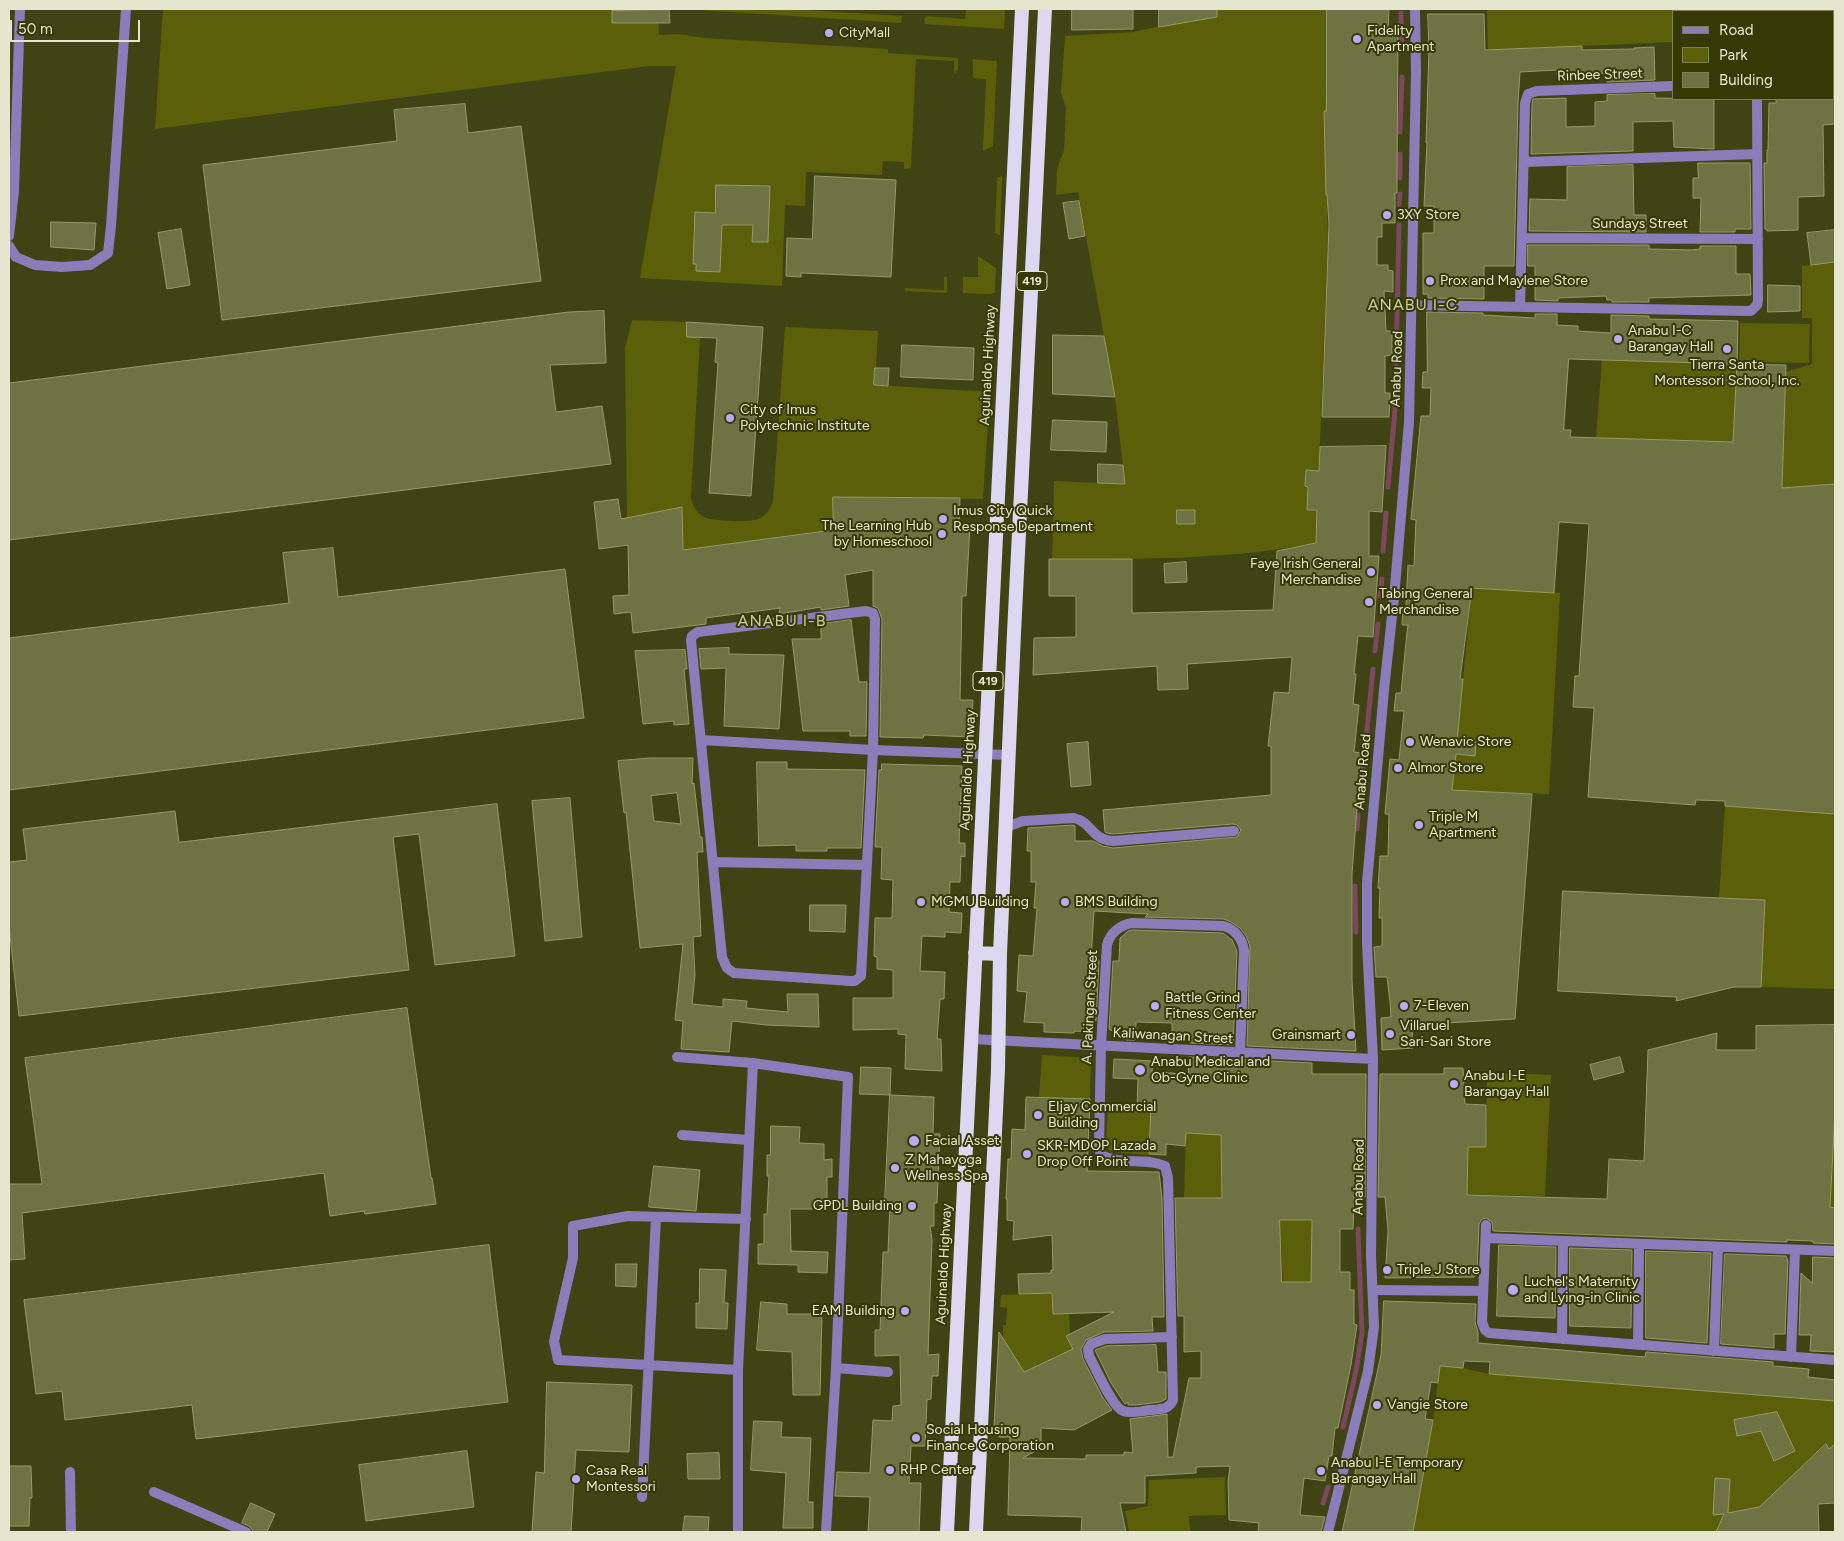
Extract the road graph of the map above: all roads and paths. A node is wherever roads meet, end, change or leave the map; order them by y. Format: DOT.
graph roads {
  1 [pos="20,9"];
  2 [pos="126,9"];
  3 [pos="1022,9"];
  4 [pos="1045,9"];
  5 [pos="1415,9"];
  6 [pos="1672,86"];
  7 [pos="1757,100"];
  8 [pos="1757,154"];
  9 [pos="1524,162"];
  10 [pos="9,236"];
  11 [pos="1522,238"];
  12 [pos="1758,239"];
  13 [pos="9,246"];
  14 [pos="1412,305"];
  15 [pos="1520,308"];
  16 [pos="992,608"];
  17 [pos="1015,609"];
  18 [pos="701,740"];
  19 [pos="873,750"];
  20 [pos="985,754"];
  21 [pos="1009,754"];
  22 [pos="1006,827"];
  23 [pos="1234,831"];
  24 [pos="712,862"];
  25 [pos="868,865"];
  26 [pos="975,953"];
  27 [pos="1000,954"];
  28 [pos="971,1039"];
  29 [pos="999,1040"];
  30 [pos="1101,1046"];
  31 [pos="1240,1053"];
  32 [pos="677,1056"];
  33 [pos="1373,1059"];
  34 [pos="753,1063"];
  35 [pos="682,1135"];
  36 [pos="748,1140"];
  37 [pos="656,1217"];
  38 [pos="746,1219"];
  39 [pos="1486,1225"];
  40 [pos="1486,1238"];
  41 [pos="1563,1241"];
  42 [pos="1639,1244"];
  43 [pos="1718,1247"];
  44 [pos="1795,1250"];
  45 [pos="1835,1251"];
  46 [pos="1373,1290"];
  47 [pos="1484,1291"];
  48 [pos="1172,1337"];
  49 [pos="1562,1339"];
  50 [pos="1638,1345"];
  51 [pos="1714,1351"];
  52 [pos="1791,1357"];
  53 [pos="1835,1360"];
  54 [pos="649,1365"];
  55 [pos="836,1368"];
  56 [pos="738,1370"];
  57 [pos="888,1372"];
  58 [pos="70,1472"];
  59 [pos="154,1492"];
  60 [pos="642,1497"];
  61 [pos="222,1522"];
  62 [pos="71,1532"];
  63 [pos="216,1532"];
  64 [pos="246,1532"];
  65 [pos="738,1532"];
  66 [pos="826,1532"];
  67 [pos="947,1532"];
  68 [pos="976,1532"];
  69 [pos="1328,1532"];
  1 -- 10 [label="street"];
  2 -- 13 [label="street"];
  3 -- 16 [label="highway, Aguinaldo Highway / 419"];
  4 -- 17 [label="highway, 419"];
  5 -- 14 [label="street, Anabu Road"];
  6 -- 9 [label="street, Rinbee Street"];
  7 -- 8 [label="street"];
  8 -- 9 [label="street"];
  8 -- 12 [label="street"];
  9 -- 11 [label="street"];
  11 -- 12 [label="street, Sundays Street"];
  11 -- 15 [label="street"];
  12 -- 15 [label="street"];
  14 -- 15 [label="street"];
  14 -- 33 [label="street, Anabu Road"];
  16 -- 17 [label="highway"];
  16 -- 20 [label="highway, Aguinaldo Highway / 419"];
  17 -- 21 [label="highway, 419"];
  18 -- 19 [label="street"];
  18 -- 19 [label="street"];
  18 -- 24 [label="street"];
  19 -- 20 [label="street"];
  19 -- 25 [label="street"];
  20 -- 21 [label="street"];
  20 -- 26 [label="highway, Aguinaldo Highway / 419"];
  21 -- 22 [label="highway, 419"];
  22 -- 23 [label="street"];
  22 -- 27 [label="highway, 419"];
  24 -- 25 [label="street"];
  24 -- 25 [label="street"];
  26 -- 27 [label="highway"];
  26 -- 28 [label="highway, Aguinaldo Highway / 419"];
  27 -- 29 [label="highway, 419"];
  28 -- 29 [label="street, Kaliwanagan Street"];
  28 -- 67 [label="highway, Aguinaldo Highway / 419"];
  29 -- 30 [label="street, Kaliwanagan Street"];
  29 -- 68 [label="highway, 419"];
  30 -- 31 [label="street, Kaliwanagan Street"];
  30 -- 31 [label="street, A. Pakingan Street"];
  30 -- 48 [label="street, A. Pakingan Street"];
  31 -- 33 [label="street, Kaliwanagan Street"];
  32 -- 34 [label="street"];
  33 -- 46 [label="street, Anabu Road"];
  34 -- 36 [label="street"];
  34 -- 55 [label="street"];
  35 -- 36 [label="street"];
  36 -- 38 [label="street"];
  37 -- 38 [label="street"];
  37 -- 54 [label="street"];
  37 -- 54 [label="street"];
  38 -- 56 [label="street"];
  39 -- 40 [label="street"];
  40 -- 41 [label="street"];
  40 -- 47 [label="street"];
  41 -- 42 [label="street"];
  41 -- 49 [label="street"];
  42 -- 43 [label="street"];
  42 -- 50 [label="street"];
  43 -- 44 [label="street"];
  43 -- 51 [label="street"];
  44 -- 45 [label="street"];
  44 -- 52 [label="street"];
  46 -- 47 [label="street"];
  46 -- 69 [label="street, Anabu Road"];
  47 -- 49 [label="street"];
  48 -- 48 [label="street"];
  49 -- 50 [label="street"];
  50 -- 51 [label="street"];
  51 -- 52 [label="street"];
  52 -- 53 [label="street"];
  54 -- 56 [label="street"];
  54 -- 60 [label="street"];
  55 -- 57 [label="street"];
  55 -- 66 [label="street"];
  56 -- 65 [label="street"];
  58 -- 62 [label="street"];
  59 -- 61 [label="street"];
  61 -- 63 [label="street"];
  61 -- 64 [label="street"];
}
